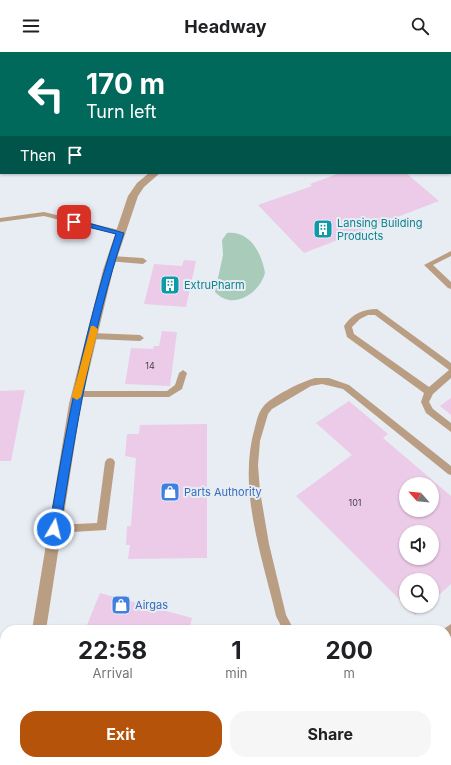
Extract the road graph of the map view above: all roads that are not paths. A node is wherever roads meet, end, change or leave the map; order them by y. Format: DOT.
graph roads {
  1 [pos="154,174"];
  2 [pos="0,220"];
  3 [pos="120,233"];
  4 [pos="451,253"];
  5 [pos="111,259"];
  6 [pos="143,261"];
  7 [pos="451,286"];
  8 [pos="92,336"];
  9 [pos="140,338"];
  10 [pos="451,368"];
  11 [pos="183,373"];
  12 [pos="451,373"];
  13 [pos="429,392"];
  14 [pos="78,394"];
  15 [pos="451,428"];
  16 [pos="110,462"];
  17 [pos="451,471"];
  18 [pos="54,529"];
  19 [pos="40,625"];
  20 [pos="286,625"];
  1 -- 3 [label="street"];
  2 -- 3 [label="lane"];
  3 -- 5 [label="street"];
  4 -- 7 [label="lane"];
  5 -- 6 [label="lane"];
  5 -- 8 [label="street"];
  8 -- 9 [label="lane"];
  8 -- 14 [label="street"];
  10 -- 13 [label="lane"];
  11 -- 14 [label="lane"];
  12 -- 13 [label="lane"];
  13 -- 15 [label="lane"];
  14 -- 18 [label="street"];
  16 -- 18 [label="lane"];
  17 -- 20 [label="lane"];
  18 -- 19 [label="street"];
}
